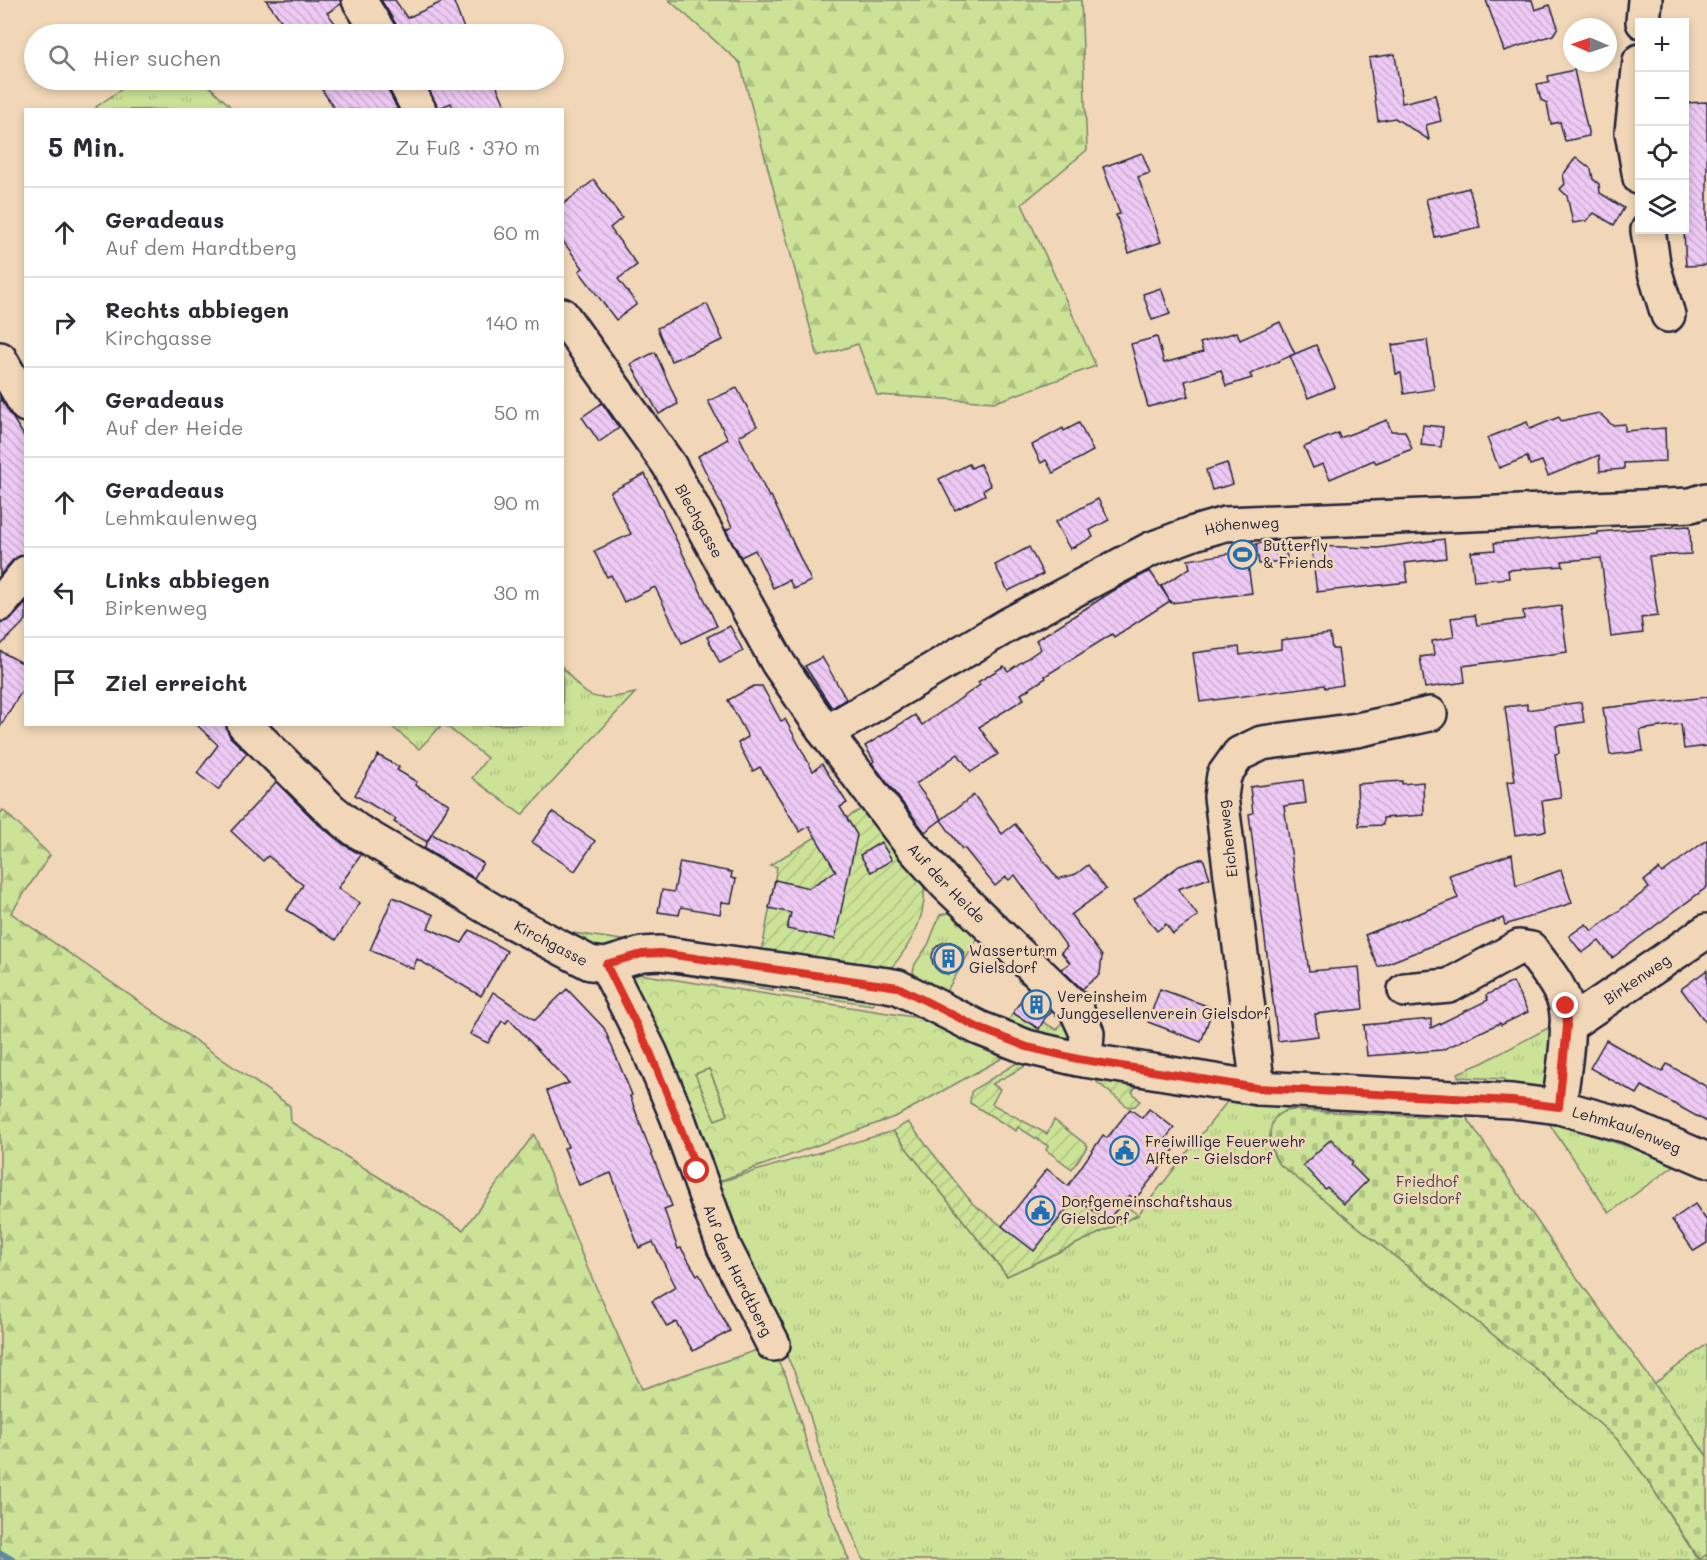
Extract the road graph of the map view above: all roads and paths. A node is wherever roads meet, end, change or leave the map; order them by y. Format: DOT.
graph roads {
  1 [pos="359,0"];
  2 [pos="1645,0"];
  3 [pos="1643,18"];
  4 [pos="374,24"];
  5 [pos="1639,72"];
  6 [pos="409,90"];
  7 [pos="418,108"];
  8 [pos="1635,149"];
  9 [pos="1649,234"];
  10 [pos="1668,315"];
  11 [pos="564,318"];
  12 [pos="0,359"];
  13 [pos="24,401"];
  14 [pos="1707,500"];
  15 [pos="24,575"];
  16 [pos="0,604"];
  17 [pos="1430,714"];
  18 [pos="246,726"];
  19 [pos="826,733"];
  20 [pos="1707,931"];
  21 [pos="606,964"];
  22 [pos="1405,990"];
  23 [pos="1567,1026"];
  24 [pos="1086,1060"];
  25 [pos="1257,1088"];
  26 [pos="1559,1107"];
  27 [pos="1707,1160"];
  28 [pos="773,1344"];
  1 -- 4 [label="street"];
  2 -- 3 [label="street"];
  5 -- 8 [label="street"];
  6 -- 7 [label="street"];
  9 -- 10 [label="street"];
  11 -- 19 [label="street, Blechgasse"];
  12 -- 13 [label="street"];
  14 -- 19 [label="street, Höhenweg"];
  15 -- 16 [label="street"];
  17 -- 25 [label="street, Eichenweg"];
  18 -- 21 [label="street, Kirchgasse"];
  19 -- 24 [label="street, Auf der Heide"];
  20 -- 23 [label="street, Birkenweg"];
  21 -- 24 [label="street, Kirchgasse"];
  21 -- 28 [label="street, Auf dem Hardtberg"];
  22 -- 23 [label="street"];
  23 -- 26 [label="street"];
  24 -- 25 [label="street"];
  25 -- 26 [label="street, Lehmkaulenweg"];
  26 -- 27 [label="street, Lehmkaulenweg"];
}
